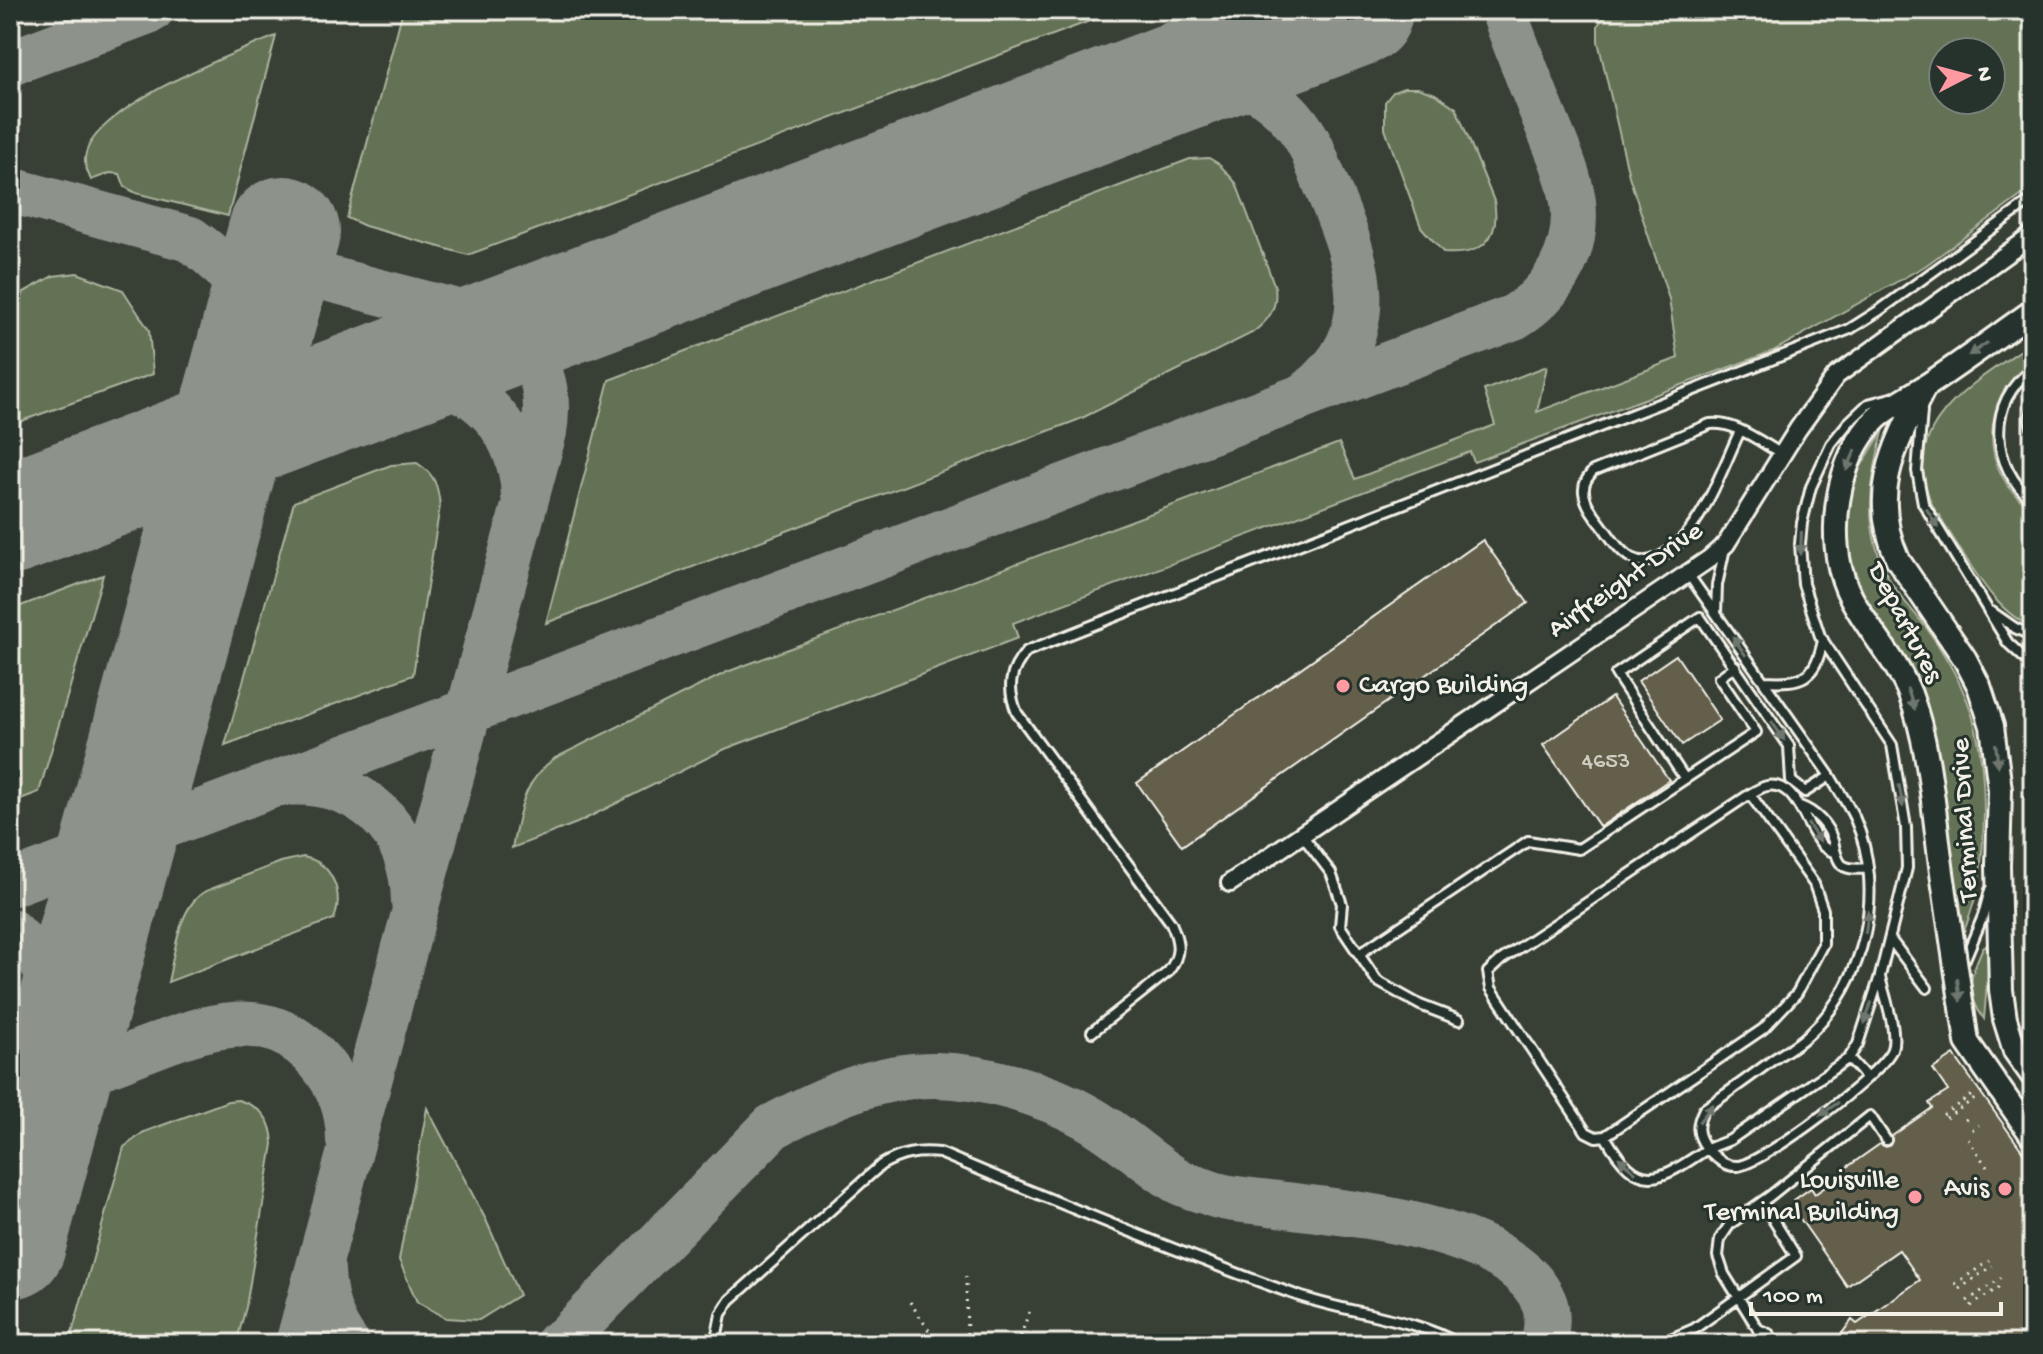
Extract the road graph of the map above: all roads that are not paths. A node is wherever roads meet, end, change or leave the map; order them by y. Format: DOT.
graph roads {
  1 [pos="2033,199"];
  2 [pos="2033,235"];
  3 [pos="2033,311"];
  4 [pos="2033,370"];
  5 [pos="1924,388"];
  6 [pos="2033,406"];
  7 [pos="1740,431"];
  8 [pos="2033,431"];
  9 [pos="1782,454"];
  10 [pos="2033,500"];
  11 [pos="1726,544"];
  12 [pos="1688,574"];
  13 [pos="1988,610"];
  14 [pos="1716,614"];
  15 [pos="2033,636"];
  16 [pos="1823,640"];
  17 [pos="1735,666"];
  18 [pos="2033,666"];
  19 [pos="1764,681"];
  20 [pos="1830,776"];
  21 [pos="1685,779"];
  22 [pos="1750,794"];
  23 [pos="1302,835"];
  24 [pos="1998,866"];
  25 [pos="1867,868"];
  26 [pos="1230,883"];
  27 [pos="1890,939"];
  28 [pos="1359,954"];
  29 [pos="1965,959"];
  30 [pos="1880,976"];
  31 [pos="1927,988"];
  32 [pos="1459,1020"];
  33 [pos="1092,1032"];
  34 [pos="1849,1058"];
  35 [pos="2033,1076"];
  36 [pos="1867,1078"];
  37 [pos="1605,1136"];
  38 [pos="2033,1137"];
  39 [pos="1886,1140"];
  40 [pos="1707,1149"];
  41 [pos="1762,1202"];
  42 [pos="1739,1298"];
  43 [pos="1758,1329"];
  44 [pos="715,1344"];
  45 [pos="1459,1344"];
  46 [pos="1659,1344"];
  47 [pos="1761,1344"];
  48 [pos="1776,1344"];
  1 -- 33 [label="lane"];
  2 -- 9 [label="street, Airfreight Drive"];
  3 -- 5 [label="main road, Terminal Drive, one-way"];
  4 -- 10 [label="lane"];
  5 -- 13 [label="lane, one-way"];
  5 -- 16 [label="lane, one-way"];
  5 -- 24 [label="main road, Terminal Drive, one-way"];
  5 -- 38 [label="main road, Departures, one-way, bridge"];
  6 -- 8 [label="lane"];
  7 -- 7 [label="lane"];
  7 -- 9 [label="lane"];
  9 -- 11 [label="street, Airfreight Drive"];
  11 -- 12 [label="street, Airfreight Drive"];
  11 -- 14 [label="lane"];
  12 -- 14 [label="lane"];
  12 -- 23 [label="street, Airfreight Drive"];
  13 -- 15 [label="lane"];
  13 -- 18 [label="lane"];
  19 -- 14 [label="lane, one-way"];
  16 -- 19 [label="lane"];
  16 -- 27 [label="lane, one-way"];
  17 -- 20 [label="lane, one-way"];
  17 -- 21 [label="lane"];
  17 -- 21 [label="lane"];
  19 -- 20 [label="lane"];
  20 -- 25 [label="lane"];
  21 -- 28 [label="lane"];
  22 -- 25 [label="lane, one-way"];
  22 -- 37 [label="lane"];
  22 -- 37 [label="lane"];
  23 -- 26 [label="street, Airfreight Drive"];
  23 -- 28 [label="lane"];
  24 -- 29 [label="lane"];
  24 -- 35 [label="main road, Terminal Drive"];
  40 -- 25 [label="lane, one-way"];
  27 -- 30 [label="lane"];
  27 -- 31 [label="lane"];
  28 -- 32 [label="lane"];
  30 -- 34 [label="lane, one-way"];
  30 -- 36 [label="lane"];
  34 -- 36 [label="lane"];
  34 -- 40 [label="lane"];
  36 -- 40 [label="lane, one-way"];
  40 -- 37 [label="lane, one-way"];
  39 -- 41 [label="lane"];
  41 -- 42 [label="lane"];
  41 -- 42 [label="lane"];
  42 -- 43 [label="lane"];
  42 -- 46 [label="lane"];
  43 -- 47 [label="lane"];
  43 -- 48 [label="lane"];
  44 -- 45 [label="lane"];
}
